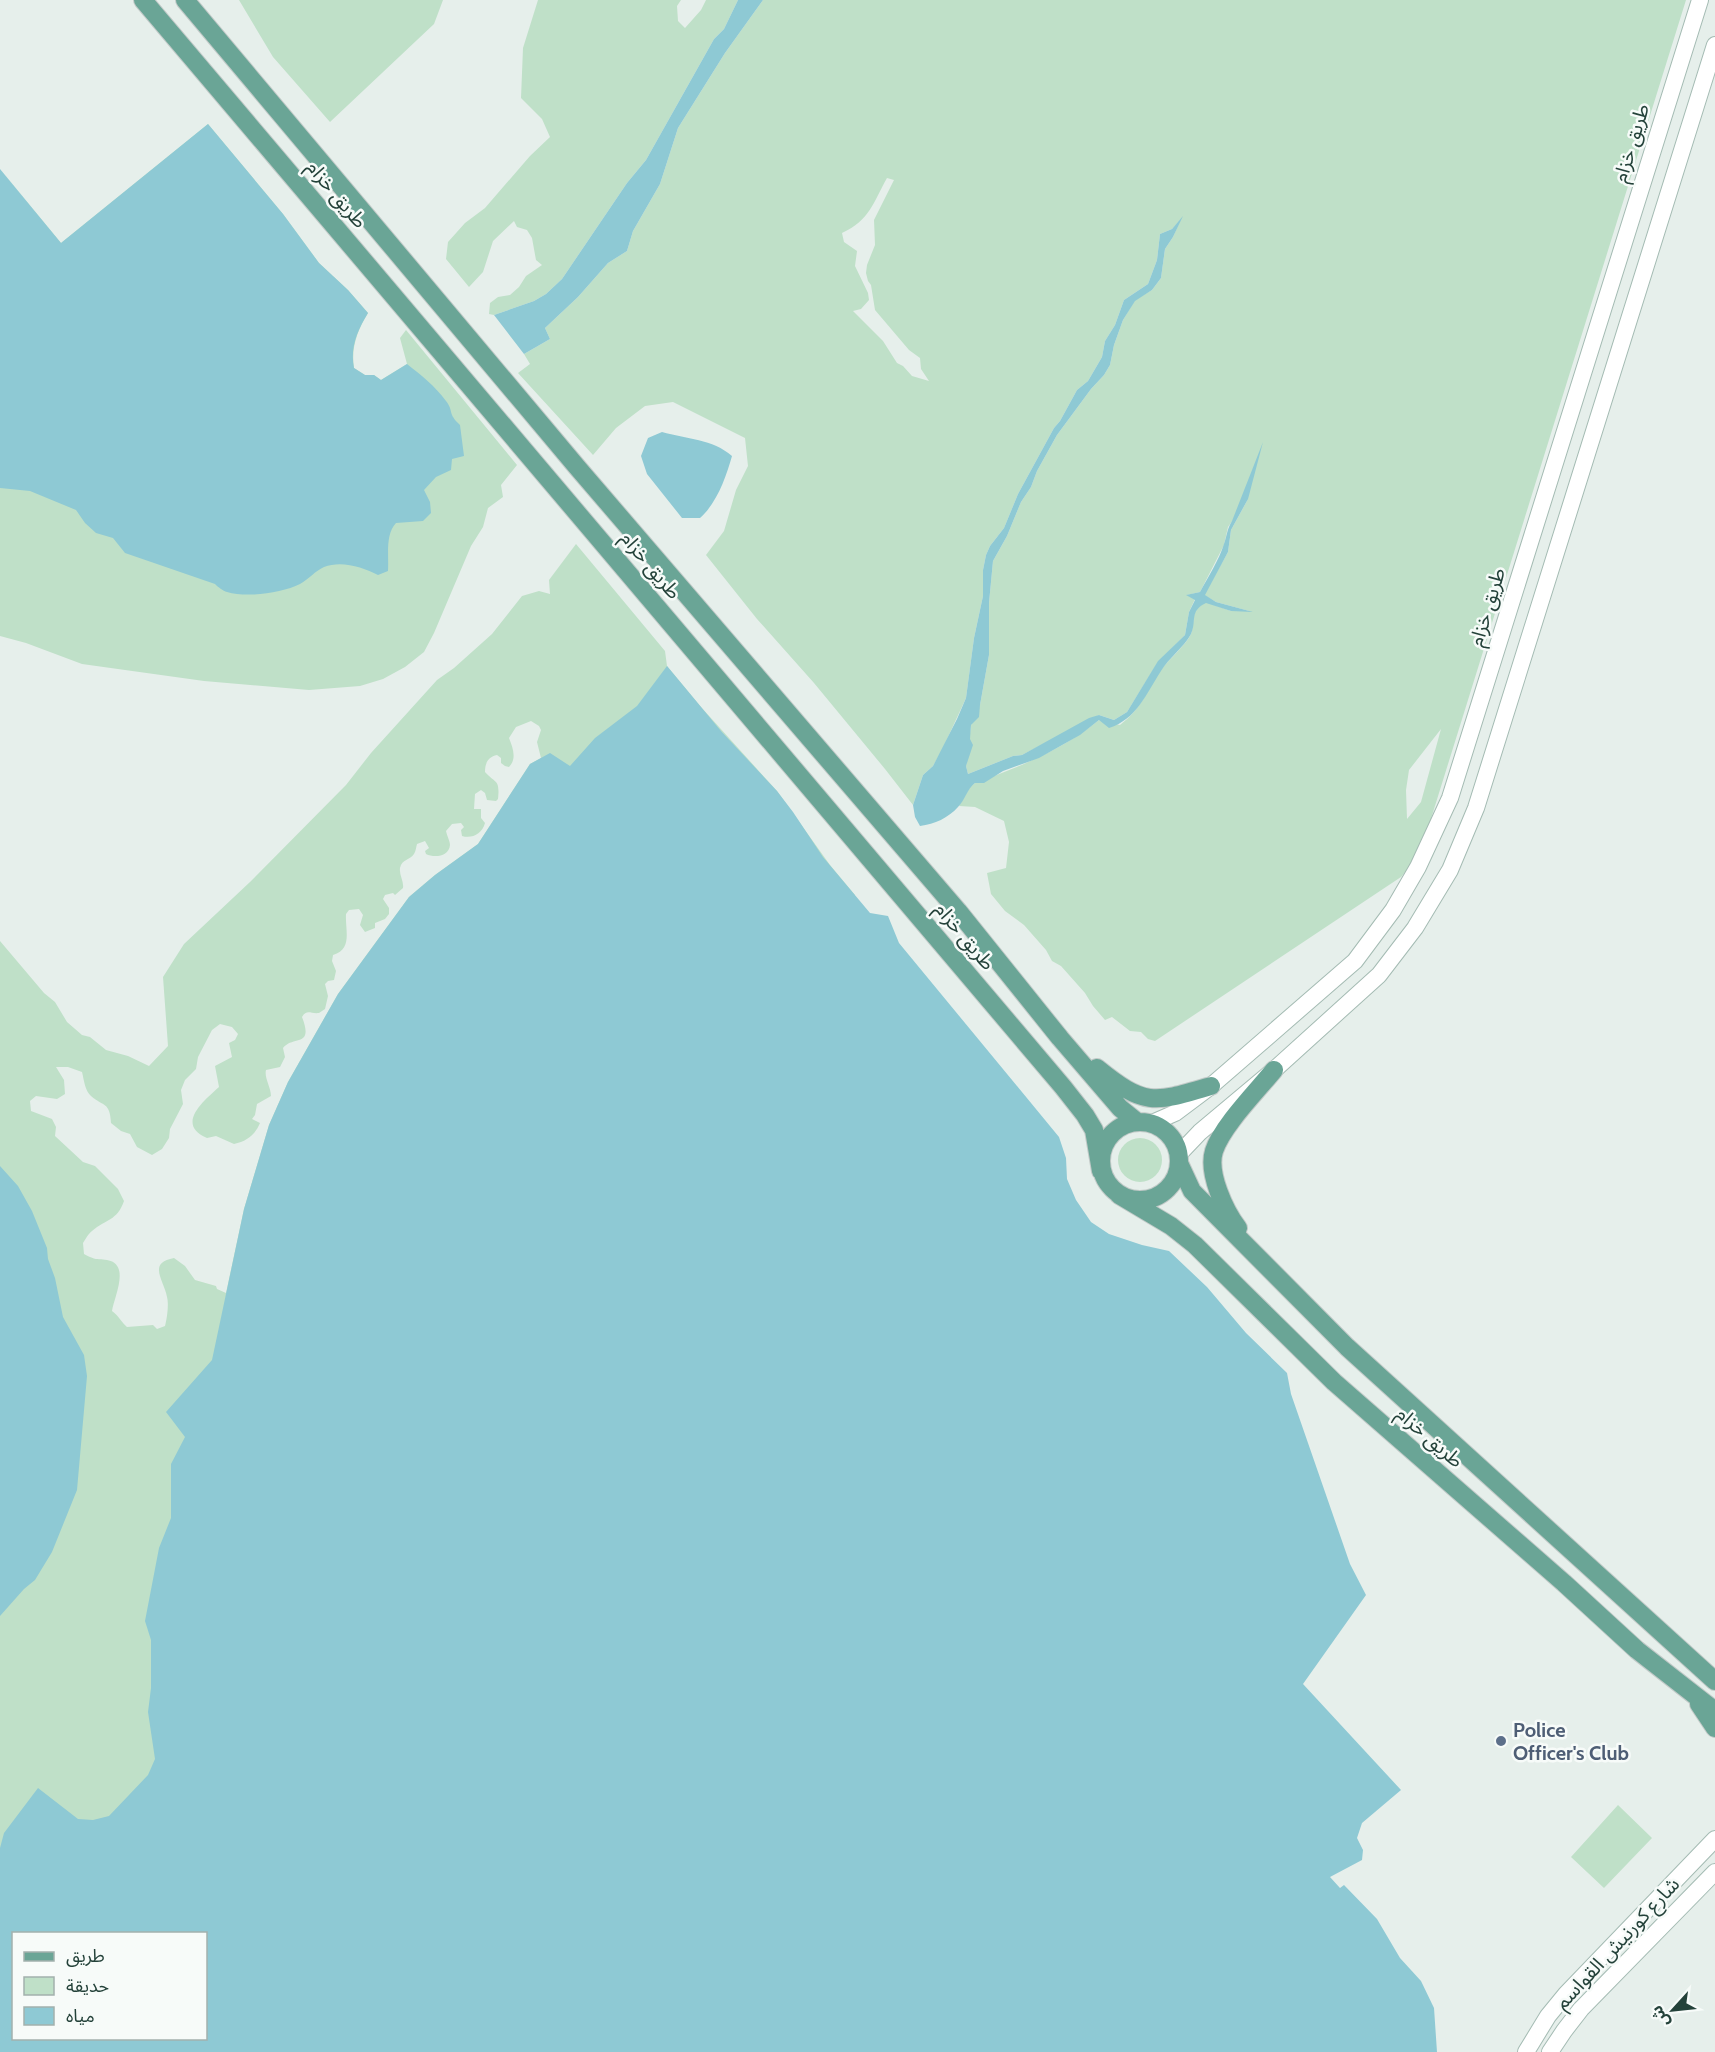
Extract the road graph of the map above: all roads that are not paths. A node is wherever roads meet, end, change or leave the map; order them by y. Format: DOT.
graph roads {
  1 [pos="143,0"];
  2 [pos="185,0"];
  3 [pos="1700,0"];
  4 [pos="1715,47"];
  5 [pos="1540,511"];
  6 [pos="1563,529"];
  7 [pos="1060,1038"];
  8 [pos="1274,1070"];
  9 [pos="1210,1086"];
  10 [pos="1144,1122"];
  11 [pos="1179,1158"];
  12 [pos="1101,1171"];
  13 [pos="1119,1195"];
  14 [pos="1272,1273"];
  15 [pos="1696,1665"];
  16 [pos="1715,1674"];
  17 [pos="1715,1681"];
  18 [pos="1689,1690"];
  19 [pos="1715,1711"];
  20 [pos="1715,1728"];
  21 [pos="1715,1839"];
  22 [pos="1715,1872"];
  23 [pos="1526,2052"];
  24 [pos="1550,2052"];
  1 -- 12 [label="main road, طريق خزام"];
  2 -- 7 [label="main road, طريق خزام"];
  3 -- 5 [label="main road, طريق خزام"];
  4 -- 6 [label="main road"];
  5 -- 6 [label="main road"];
  5 -- 9 [label="main road, طريق خزام"];
  6 -- 8 [label="main road"];
  7 -- 9 [label="main road"];
  7 -- 10 [label="main road, طريق خزام"];
  8 -- 11 [label="main road"];
  8 -- 14 [label="main road"];
  9 -- 10 [label="main road, طريق خزام"];
  10 -- 11 [label="main road"];
  10 -- 12 [label="main road"];
  11 -- 13 [label="main road"];
  11 -- 14 [label="main road, طريق خزام"];
  12 -- 13 [label="main road"];
  13 -- 18 [label="main road, طريق خزام"];
  14 -- 15 [label="main road, طريق خزام"];
  15 -- 16 [label="main road"];
  15 -- 17 [label="main road, طريق خزام"];
  18 -- 19 [label="main road, طريق خزام"];
  18 -- 20 [label="main road"];
  21 -- 23 [label="main road, شارع كورنيش القواسم"];
  22 -- 24 [label="main road, شارع كورنيش القواسم"];
}
